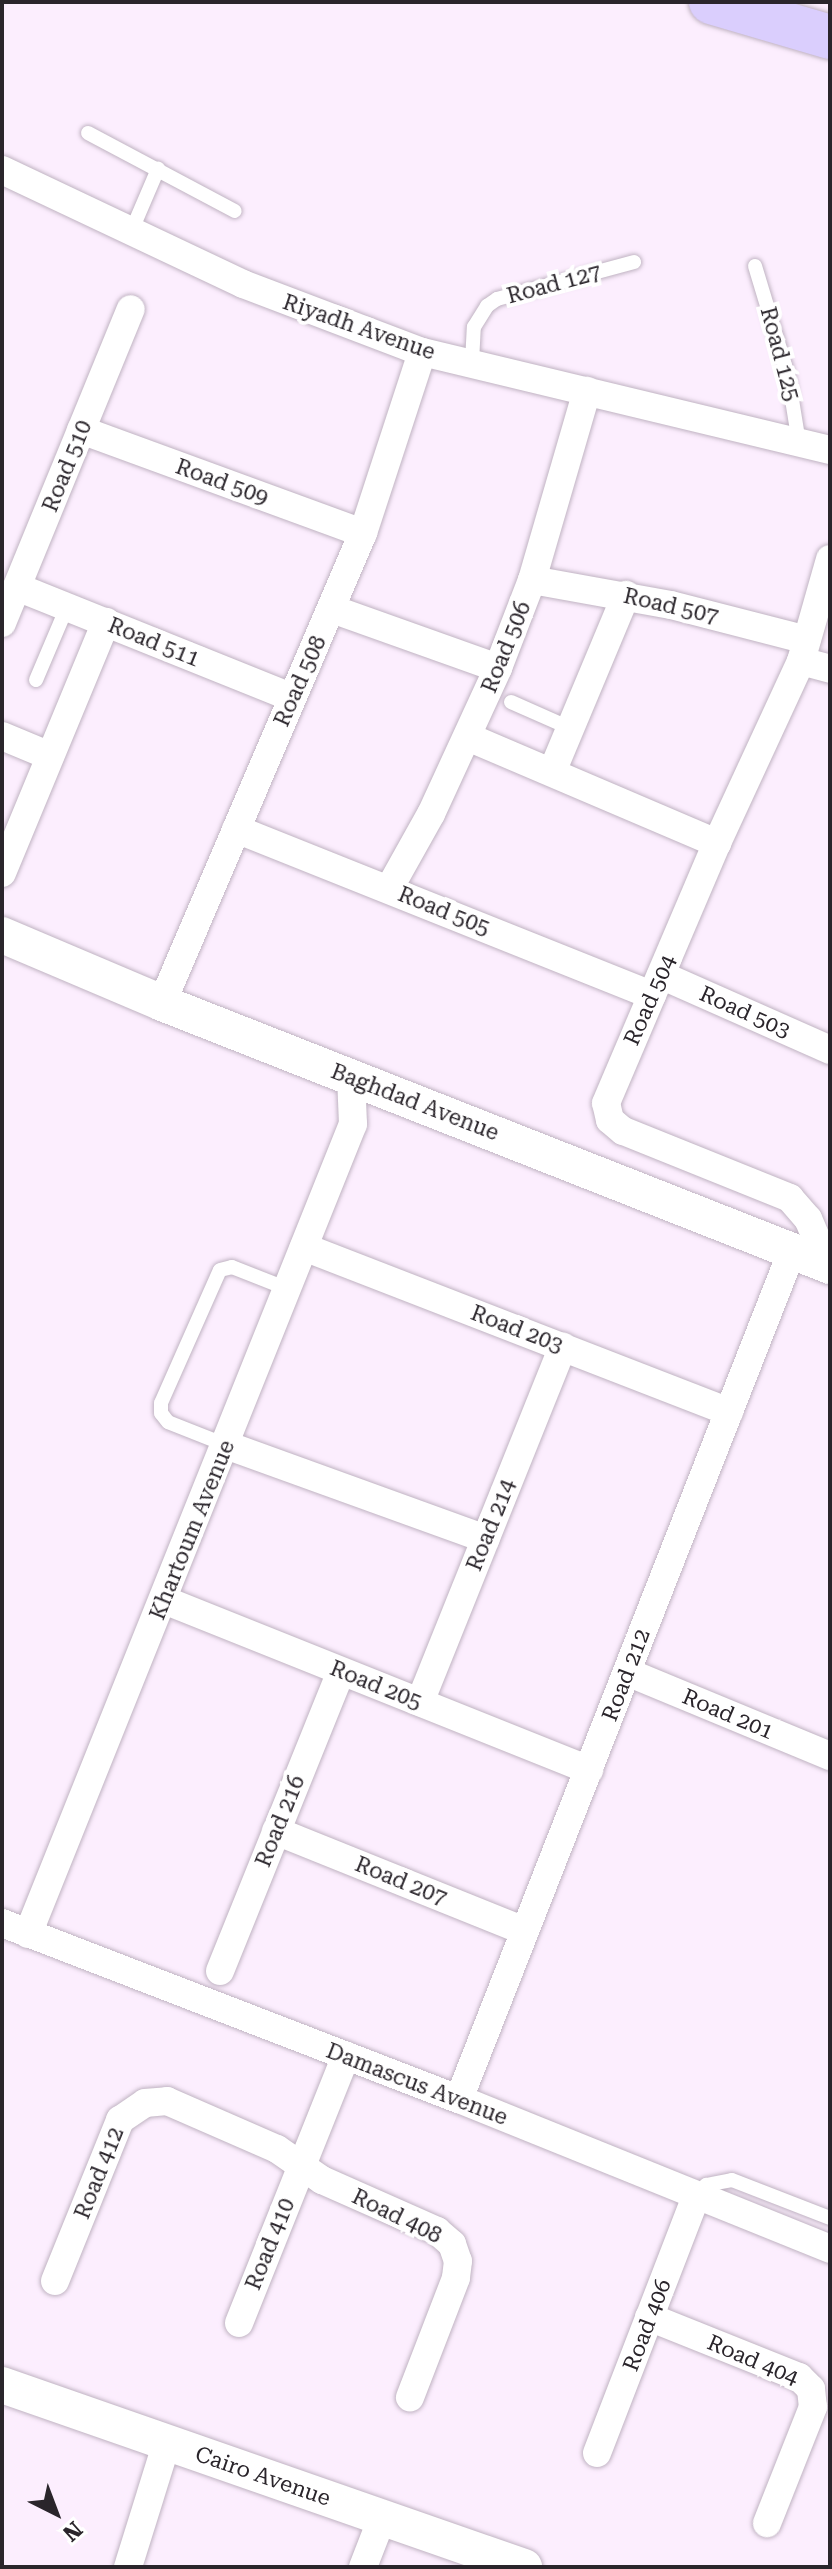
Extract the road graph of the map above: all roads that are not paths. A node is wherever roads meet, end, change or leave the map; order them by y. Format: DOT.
graph roads {
  1 [pos="711,2"];
  2 [pos="830,37"];
  3 [pos="88,133"];
  4 [pos="158,169"];
  5 [pos="2,170"];
  6 [pos="235,211"];
  7 [pos="131,232"];
  8 [pos="634,262"];
  9 [pos="755,266"];
  10 [pos="131,309"];
  11 [pos="422,352"];
  12 [pos="472,362"];
  13 [pos="587,391"];
  14 [pos="81,430"];
  15 [pos="799,443"];
  16 [pos="830,450"];
  17 [pos="363,533"];
  18 [pos="830,559"];
  19 [pos="532,580"];
  20 [pos="17,587"];
  21 [pos="626,595"];
  22 [pos="67,607"];
  23 [pos="332,609"];
  24 [pos="106,622"];
  25 [pos="2,623"];
  26 [pos="804,651"];
  27 [pos="498,668"];
  28 [pos="830,669"];
  29 [pos="36,680"];
  30 [pos="291,697"];
  31 [pos="511,702"];
  32 [pos="570,728"];
  33 [pos="2,736"];
  34 [pos="468,737"];
  35 [pos="50,756"];
  36 [pos="552,772"];
  37 [pos="236,829"];
  38 [pos="717,843"];
  39 [pos="2,873"];
  40 [pos="389,889"];
  41 [pos="2,935"];
  42 [pos="656,985"];
  43 [pos="162,1003"];
  44 [pos="828,1045"];
  45 [pos="351,1077"];
  46 [pos="393,1093"];
  47 [pos="353,1124"];
  48 [pos="304,1247"];
  49 [pos="819,1254"];
  50 [pos="288,1289"];
  51 [pos="563,1347"];
  52 [pos="729,1412"];
  53 [pos="226,1445"];
  54 [pos="486,1539"];
  55 [pos="164,1600"];
  56 [pos="341,1671"];
  57 [pos="627,1672"];
  58 [pos="420,1702"];
  59 [pos="830,1756"];
  60 [pos="589,1770"];
  61 [pos="276,1831"];
  62 [pos="15,1929"];
  63 [pos="525,1931"];
  64 [pos="220,1971"];
  65 [pos="346,2056"];
  66 [pos="459,2099"];
  67 [pos="302,2166"];
  68 [pos="696,2197"];
  69 [pos="830,2218"];
  70 [pos="830,2249"];
  71 [pos="55,2281"];
  72 [pos="649,2317"];
  73 [pos="239,2323"];
  74 [pos="2,2385"];
  75 [pos="410,2397"];
  76 [pos="167,2442"];
  77 [pos="597,2453"];
  78 [pos="382,2518"];
  79 [pos="767,2523"];
  80 [pos="128,2567"];
  81 [pos="363,2567"];
  82 [pos="524,2567"];
  1 -- 2 [label="main road"];
  3 -- 4 [label="lane"];
  4 -- 6 [label="lane"];
  4 -- 7 [label="lane"];
  5 -- 7 [label="street, Riyadh Avenue"];
  7 -- 11 [label="street, Riyadh Avenue"];
  8 -- 12 [label="lane, Road 127"];
  9 -- 15 [label="lane, Road 125"];
  10 -- 14 [label="street, Road 510"];
  11 -- 12 [label="street, Riyadh Avenue"];
  11 -- 17 [label="street, Road 508"];
  12 -- 13 [label="street, Riyadh Avenue"];
  13 -- 15 [label="street, Riyadh Avenue"];
  13 -- 19 [label="street, Road 506"];
  14 -- 17 [label="street, Road 509"];
  14 -- 20 [label="street, Road 510"];
  15 -- 16 [label="street, Riyadh Avenue"];
  17 -- 23 [label="street, Road 508"];
  18 -- 26 [label="street"];
  19 -- 21 [label="street, Road 507"];
  19 -- 27 [label="street, Road 506"];
  20 -- 22 [label="street, Road 511"];
  20 -- 25 [label="street, Road 510"];
  21 -- 26 [label="street, Road 507"];
  21 -- 32 [label="street"];
  22 -- 24 [label="street, Road 511"];
  22 -- 29 [label="lane"];
  23 -- 27 [label="street"];
  23 -- 30 [label="street, Road 508"];
  24 -- 30 [label="street, Road 511"];
  24 -- 35 [label="street"];
  26 -- 28 [label="street, Road 507"];
  26 -- 38 [label="street, Road 504"];
  27 -- 34 [label="street, Road 506"];
  30 -- 37 [label="street, Road 508"];
  31 -- 32 [label="lane"];
  32 -- 36 [label="street"];
  33 -- 35 [label="street"];
  34 -- 36 [label="street"];
  34 -- 40 [label="street, Road 506"];
  35 -- 39 [label="street"];
  36 -- 38 [label="street"];
  37 -- 40 [label="street, Road 505"];
  37 -- 43 [label="street, Road 508"];
  38 -- 42 [label="street, Road 504"];
  40 -- 42 [label="street, Road 505"];
  41 -- 43 [label="street, Baghdad Avenue"];
  42 -- 44 [label="street, Road 503"];
  42 -- 49 [label="street, Road 504"];
  43 -- 45 [label="street, Baghdad Avenue"];
  45 -- 46 [label="street, Baghdad Avenue"];
  45 -- 47 [label="street, Khartoum Avenue"];
  46 -- 47 [label="street, Khartoum Avenue"];
  46 -- 49 [label="street, Baghdad Avenue"];
  47 -- 48 [label="street, Khartoum Avenue"];
  48 -- 50 [label="street, Khartoum Avenue"];
  48 -- 51 [label="street, Road 203"];
  49 -- 52 [label="street, Road 212"];
  50 -- 53 [label="street, Khartoum Avenue"];
  50 -- 53 [label="lane"];
  51 -- 52 [label="street, Road 203"];
  51 -- 54 [label="street, Road 214"];
  52 -- 57 [label="street, Road 212"];
  53 -- 54 [label="street"];
  53 -- 55 [label="street, Khartoum Avenue"];
  54 -- 58 [label="street, Road 214"];
  55 -- 56 [label="street, Road 205"];
  55 -- 62 [label="street, Khartoum Avenue"];
  56 -- 58 [label="street, Road 205"];
  56 -- 61 [label="street, Road 216"];
  57 -- 59 [label="street, Road 201"];
  57 -- 60 [label="street, Road 212"];
  58 -- 60 [label="street, Road 205"];
  60 -- 63 [label="street, Road 212"];
  61 -- 63 [label="street, Road 207"];
  61 -- 64 [label="street, Road 216"];
  62 -- 65 [label="street, Damascus Avenue"];
  63 -- 66 [label="street, Road 212"];
  65 -- 66 [label="street, Damascus Avenue"];
  65 -- 67 [label="street"];
  66 -- 68 [label="street, Damascus Avenue"];
  67 -- 71 [label="street, Road 412"];
  67 -- 73 [label="street, Road 410"];
  67 -- 75 [label="street, Road 408"];
  68 -- 69 [label="lane"];
  68 -- 70 [label="street, Damascus Avenue"];
  68 -- 72 [label="street, Road 406"];
  72 -- 77 [label="street, Road 406"];
  72 -- 79 [label="street, Road 404"];
  74 -- 76 [label="street, Cairo Avenue"];
  76 -- 78 [label="street, Cairo Avenue"];
  76 -- 80 [label="street"];
  78 -- 81 [label="street"];
  78 -- 82 [label="street, Cairo Avenue"];
}
